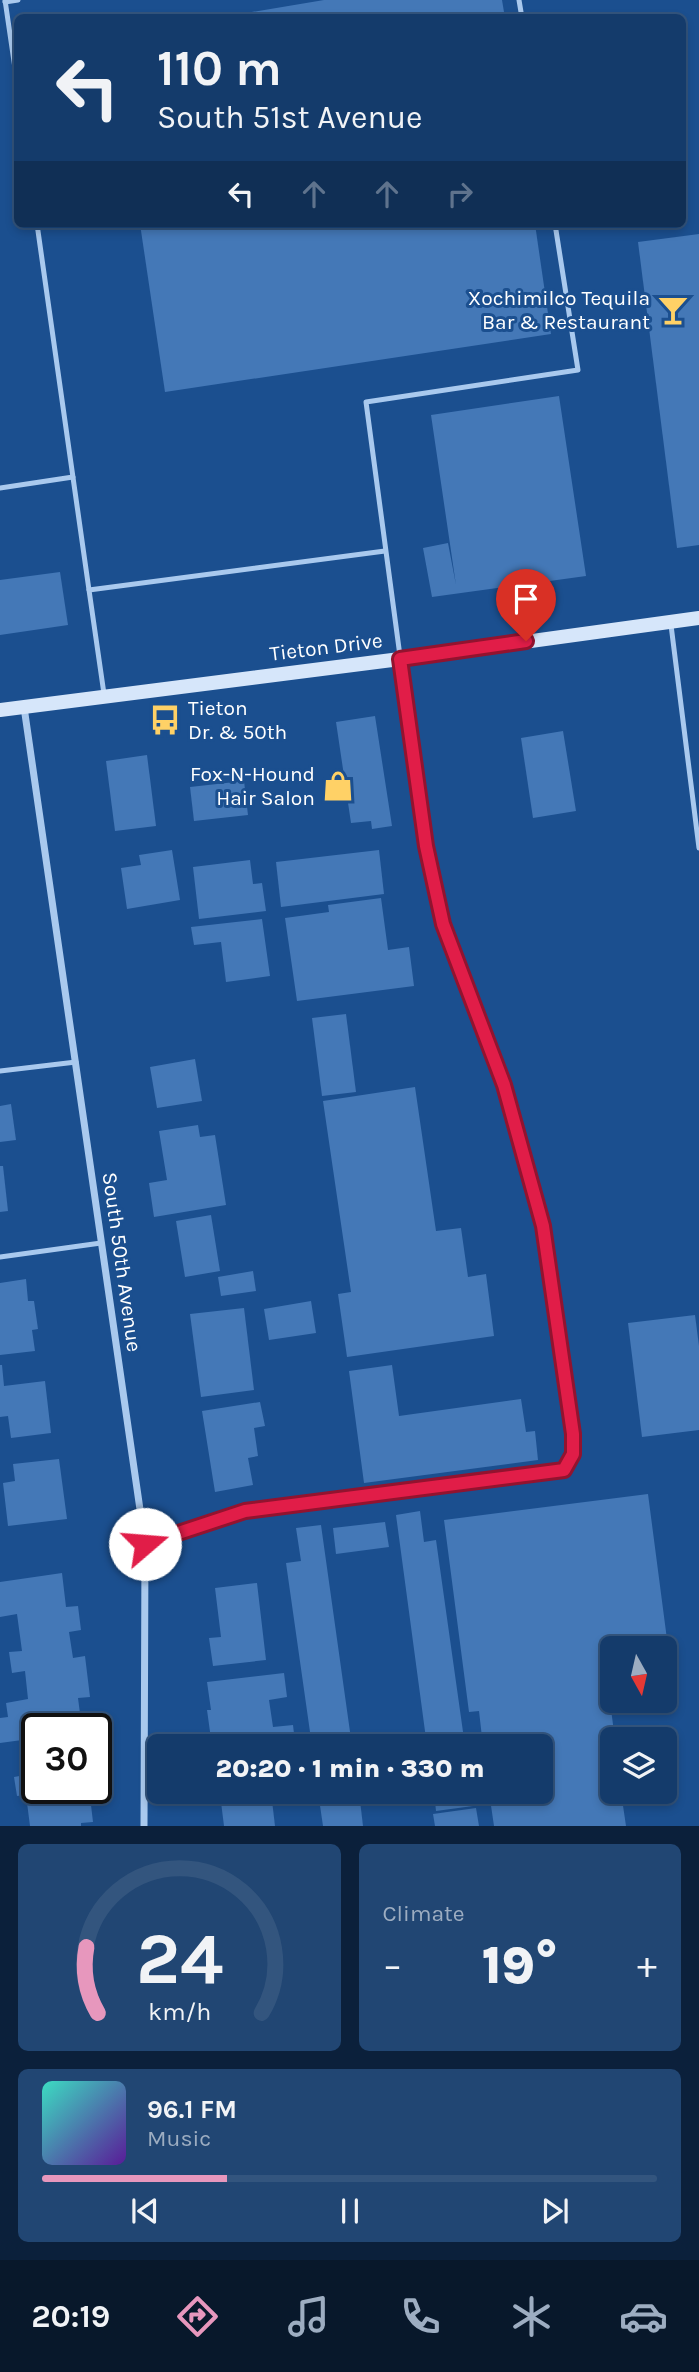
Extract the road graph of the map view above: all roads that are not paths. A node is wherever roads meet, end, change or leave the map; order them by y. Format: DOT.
graph roads {
  1 [pos="18,0"];
  2 [pos="5,1"];
  3 [pos="14,62"];
  4 [pos="38,228"];
  5 [pos="556,228"];
  6 [pos="73,477"];
  7 [pos="0,488"];
  8 [pos="385,551"];
  9 [pos="89,590"];
  10 [pos="699,618"];
  11 [pos="671,622"];
  12 [pos="400,659"];
  13 [pos="104,696"];
  14 [pos="24,707"];
  15 [pos="0,710"];
  16 [pos="699,848"];
  17 [pos="76,1062"];
  18 [pos="0,1071"];
  19 [pos="102,1243"];
  20 [pos="0,1257"];
  21 [pos="145,1544"];
  22 [pos="144,1826"];
  1 -- 2 [label="lane"];
  2 -- 3 [label="lane"];
  4 -- 6 [label="lane"];
  5 -- 8 [label="lane"];
  6 -- 7 [label="lane"];
  6 -- 9 [label="lane"];
  8 -- 9 [label="lane"];
  8 -- 12 [label="lane"];
  9 -- 13 [label="lane"];
  10 -- 11 [label="main road, Tieton Drive"];
  11 -- 12 [label="main road, Tieton Drive"];
  11 -- 16 [label="lane"];
  12 -- 13 [label="main road, Tieton Drive"];
  12 -- 21 [label="street"];
  13 -- 14 [label="main road, Tieton Drive"];
  14 -- 15 [label="main road, Tieton Drive"];
  14 -- 17 [label="street, South 50th Avenue"];
  17 -- 18 [label="lane"];
  17 -- 19 [label="street, South 50th Avenue"];
  19 -- 20 [label="lane"];
  19 -- 21 [label="street, South 50th Avenue"];
  21 -- 22 [label="street, South 50th Avenue"];
}
